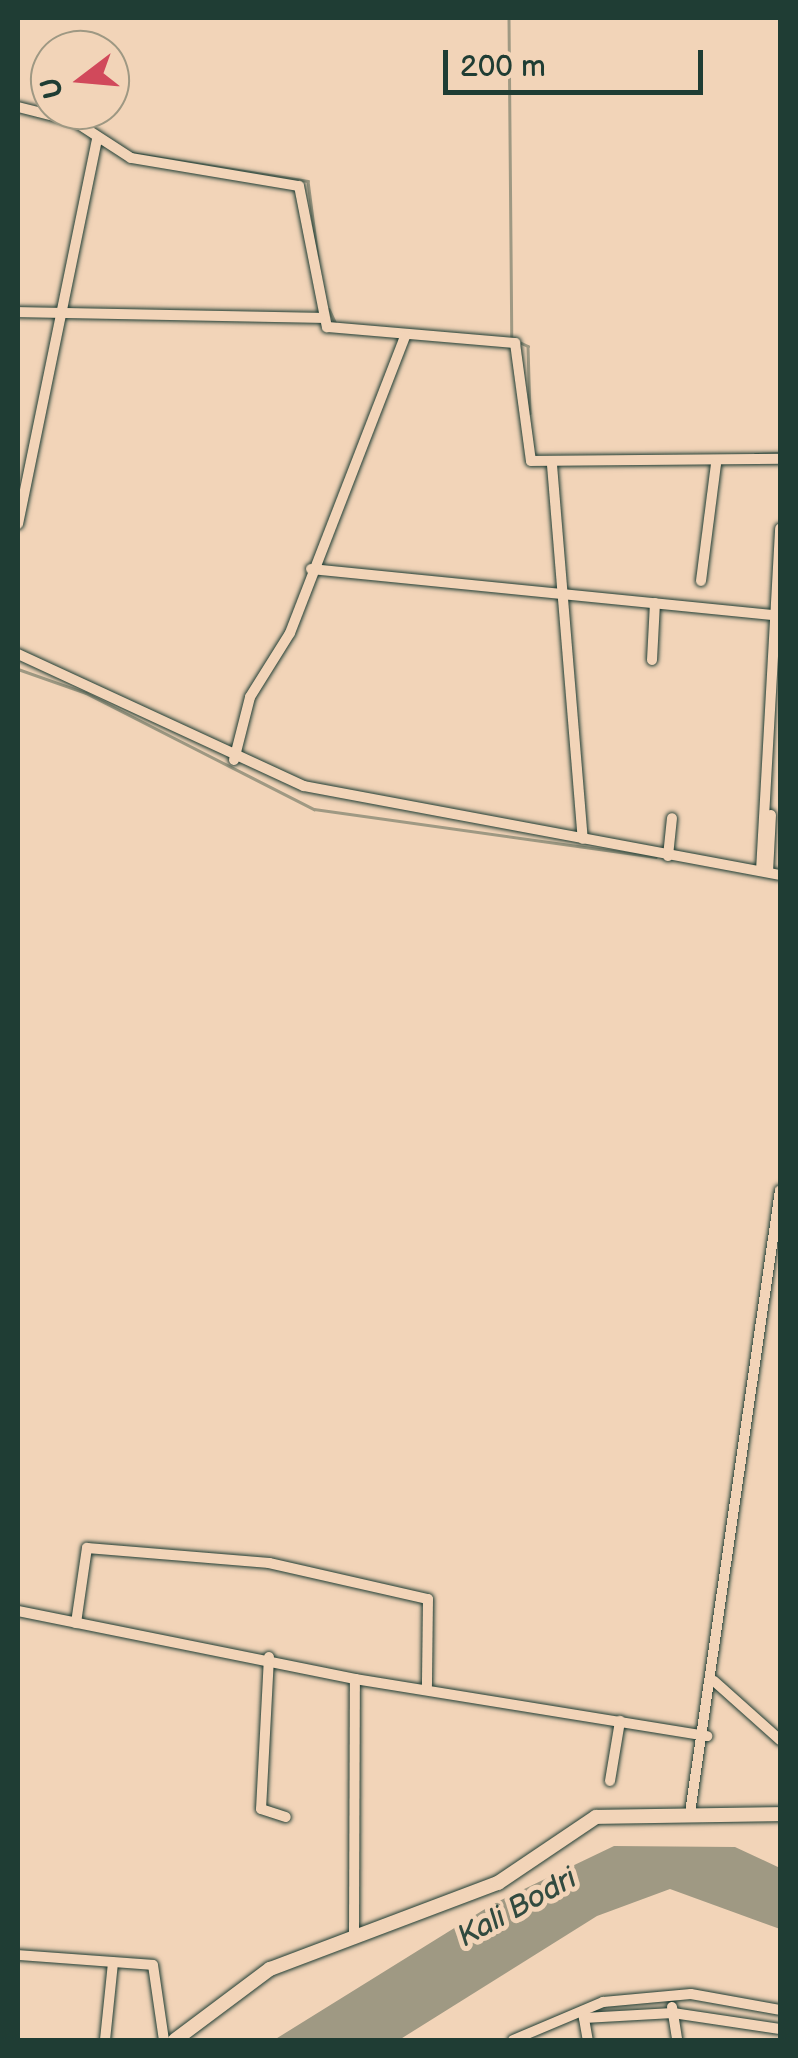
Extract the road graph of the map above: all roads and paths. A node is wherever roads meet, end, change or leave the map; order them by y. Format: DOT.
graph roads {
  1 [pos="18,107"];
  2 [pos="97,138"];
  3 [pos="18,312"];
  4 [pos="64,314"];
  5 [pos="322,318"];
  6 [pos="405,336"];
  7 [pos="780,458"];
  8 [pos="716,464"];
  9 [pos="552,465"];
  10 [pos="18,524"];
  11 [pos="780,529"];
  12 [pos="311,570"];
  13 [pos="700,581"];
  14 [pos="559,590"];
  15 [pos="655,603"];
  16 [pos="779,616"];
  17 [pos="18,654"];
  18 [pos="780,654"];
  19 [pos="652,660"];
  20 [pos="234,760"];
  21 [pos="672,818"];
  22 [pos="582,839"];
  23 [pos="668,856"];
  24 [pos="764,872"];
  25 [pos="780,874"];
  26 [pos="780,1190"];
  27 [pos="18,1611"];
  28 [pos="76,1623"];
  29 [pos="269,1657"];
  30 [pos="355,1680"];
  31 [pos="714,1681"];
  32 [pos="427,1686"];
  33 [pos="620,1721"];
  34 [pos="707,1736"];
  35 [pos="780,1740"];
  36 [pos="610,1781"];
  37 [pos="690,1813"];
  38 [pos="780,1814"];
  39 [pos="286,1817"];
  40 [pos="354,1934"];
  41 [pos="18,1955"];
  42 [pos="113,1962"];
  43 [pos="669,1996"];
  44 [pos="780,2010"];
  45 [pos="673,2012"];
  46 [pos="583,2013"];
  47 [pos="780,2029"];
  48 [pos="106,2040"];
  49 [pos="164,2040"];
  50 [pos="175,2040"];
  51 [pos="514,2040"];
  52 [pos="588,2040"];
  53 [pos="677,2040"];
  1 -- 2 [label="street"];
  2 -- 4 [label="street"];
  2 -- 5 [label="street"];
  3 -- 4 [label="street"];
  4 -- 5 [label="street"];
  4 -- 10 [label="street"];
  5 -- 6 [label="street"];
  6 -- 9 [label="street"];
  6 -- 12 [label="street"];
  7 -- 8 [label="street"];
  8 -- 9 [label="street"];
  8 -- 13 [label="street"];
  9 -- 14 [label="street"];
  11 -- 16 [label="street"];
  12 -- 14 [label="street"];
  12 -- 20 [label="street"];
  14 -- 15 [label="street"];
  14 -- 22 [label="street"];
  15 -- 16 [label="street"];
  15 -- 19 [label="street"];
  16 -- 24 [label="street"];
  17 -- 20 [label="street"];
  18 -- 24 [label="street"];
  20 -- 22 [label="street"];
  21 -- 23 [label="street"];
  22 -- 23 [label="street"];
  23 -- 24 [label="street"];
  24 -- 25 [label="street"];
  26 -- 31 [label="street"];
  27 -- 28 [label="street"];
  28 -- 29 [label="street"];
  28 -- 32 [label="street"];
  29 -- 30 [label="street"];
  29 -- 39 [label="street"];
  30 -- 32 [label="street"];
  30 -- 40 [label="street"];
  31 -- 34 [label="street"];
  31 -- 35 [label="street"];
  32 -- 33 [label="street"];
  33 -- 34 [label="street"];
  33 -- 36 [label="street"];
  34 -- 37 [label="street"];
  37 -- 38 [label="street"];
  37 -- 40 [label="street"];
  40 -- 50 [label="street"];
  41 -- 42 [label="street"];
  42 -- 48 [label="street"];
  42 -- 49 [label="street"];
  43 -- 44 [label="street"];
  43 -- 45 [label="street"];
  43 -- 46 [label="street"];
  45 -- 46 [label="street"];
  45 -- 47 [label="street"];
  45 -- 53 [label="street"];
  46 -- 51 [label="street"];
  46 -- 52 [label="street"];
}
